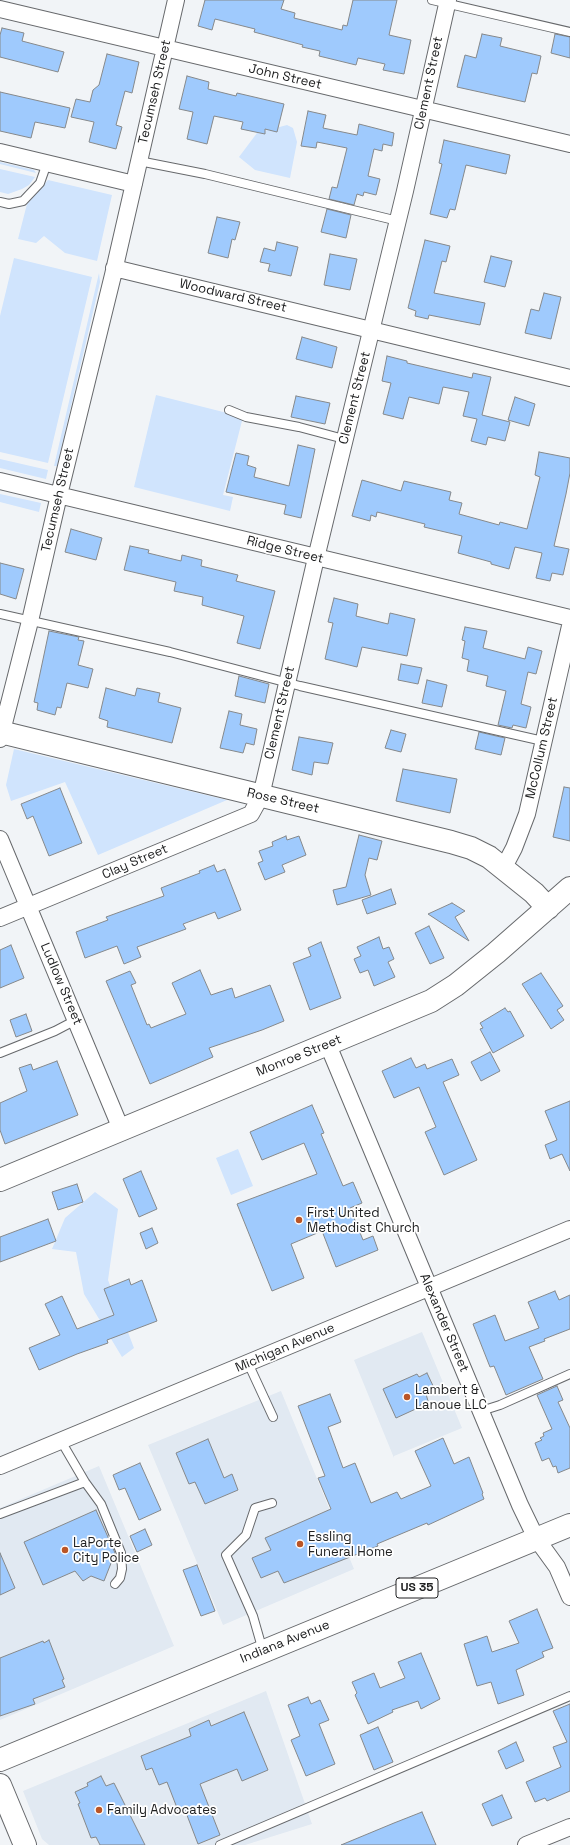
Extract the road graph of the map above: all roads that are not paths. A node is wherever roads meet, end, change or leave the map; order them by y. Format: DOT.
graph roads {
  1 [pos="176,0"];
  2 [pos="442,1"];
  3 [pos="0,9"];
  4 [pos="570,32"];
  5 [pos="164,48"];
  6 [pos="423,110"];
  7 [pos="570,144"];
  8 [pos="0,152"];
  9 [pos="139,162"];
  10 [pos="47,163"];
  11 [pos="134,184"];
  12 [pos="0,202"];
  13 [pos="398,221"];
  14 [pos="114,268"];
  15 [pos="372,330"];
  16 [pos="570,378"];
  17 [pos="229,410"];
  18 [pos="344,439"];
  19 [pos="0,481"];
  20 [pos="59,496"];
  21 [pos="316,558"];
  22 [pos="0,614"];
  23 [pos="570,618"];
  24 [pos="30,621"];
  25 [pos="570,626"];
  26 [pos="287,682"];
  27 [pos="1,735"];
  28 [pos="543,741"];
  29 [pos="261,796"];
  30 [pos="0,839"];
  31 [pos="504,867"];
  32 [pos="570,888"];
  33 [pos="28,906"];
  34 [pos="548,908"];
  35 [pos="0,918"];
  36 [pos="76,1020"];
  37 [pos="328,1044"];
  38 [pos="0,1053"];
  39 [pos="122,1129"];
  40 [pos="0,1180"];
  41 [pos="570,1229"];
  42 [pos="429,1287"];
  43 [pos="248,1363"];
  44 [pos="570,1374"];
  45 [pos="481,1411"];
  46 [pos="273,1417"];
  47 [pos="61,1441"];
  48 [pos="0,1466"];
  49 [pos="85,1482"];
  50 [pos="272,1503"];
  51 [pos="0,1514"];
  52 [pos="570,1525"];
  53 [pos="536,1538"];
  54 [pos="115,1584"];
  55 [pos="570,1597"];
  56 [pos="263,1652"];
  57 [pos="570,1696"];
  58 [pos="0,1760"];
  59 [pos="0,1785"];
  60 [pos="570,1827"];
  61 [pos="25,1845"];
  62 [pos="220,1845"];
  63 [pos="526,1845"];
  1 -- 5 [label="street, Tecumseh Street"];
  2 -- 4 [label="lane"];
  2 -- 6 [label="street, Clement Street"];
  3 -- 5 [label="street, John Street"];
  5 -- 6 [label="street, John Street"];
  5 -- 9 [label="street, Tecumseh Street"];
  6 -- 7 [label="street, John Street"];
  6 -- 13 [label="street, Clement Street"];
  8 -- 10 [label="street"];
  9 -- 11 [label="street, Tecumseh Street"];
  9 -- 13 [label="lane"];
  10 -- 11 [label="street"];
  10 -- 12 [label="lane"];
  11 -- 14 [label="street"];
  13 -- 15 [label="street, Clement Street"];
  14 -- 15 [label="street, Woodward Street"];
  14 -- 20 [label="street, Tecumseh Street"];
  15 -- 16 [label="street, Woodward Street"];
  15 -- 18 [label="street, Clement Street"];
  17 -- 18 [label="lane"];
  18 -- 21 [label="street, Clement Street"];
  19 -- 20 [label="street, Ridge Street"];
  20 -- 21 [label="street, Ridge Street"];
  20 -- 24 [label="street, Tecumseh Street"];
  21 -- 23 [label="street, Ridge Street"];
  21 -- 26 [label="street, Clement Street"];
  22 -- 24 [label="lane"];
  24 -- 26 [label="lane"];
  24 -- 27 [label="street, Tecumseh Street"];
  25 -- 28 [label="street, McCollum Street"];
  26 -- 28 [label="lane"];
  26 -- 29 [label="street, Clement Street"];
  27 -- 29 [label="main road, Rose Street"];
  28 -- 31 [label="street, McCollum Street"];
  29 -- 31 [label="main road, Rose Street"];
  29 -- 33 [label="street, Clay Street"];
  30 -- 33 [label="street, Ludlow Street"];
  31 -- 34 [label="main road, Rose Street"];
  32 -- 34 [label="main road, Monroe Street"];
  33 -- 35 [label="street, Clay Street"];
  33 -- 36 [label="street, Ludlow Street"];
  34 -- 37 [label="main road, Monroe Street"];
  36 -- 38 [label="lane"];
  36 -- 39 [label="street, Ludlow Street"];
  37 -- 39 [label="main road, Monroe Street"];
  37 -- 42 [label="street, Alexander Street"];
  39 -- 40 [label="main road, Monroe Street"];
  41 -- 42 [label="street, Michigan Avenue"];
  42 -- 43 [label="street, Michigan Avenue"];
  42 -- 45 [label="street, Alexander Street"];
  43 -- 46 [label="lane"];
  43 -- 47 [label="street, Michigan Avenue"];
  44 -- 45 [label="lane"];
  45 -- 53 [label="street, Alexander Street"];
  47 -- 48 [label="street, Michigan Avenue"];
  47 -- 49 [label="lane"];
  49 -- 51 [label="lane"];
  49 -- 54 [label="lane"];
  50 -- 56 [label="lane"];
  52 -- 53 [label="main road, Indiana Avenue / US 35"];
  53 -- 55 [label="street, Alexander Street"];
  53 -- 56 [label="main road, Indiana Avenue / US 35"];
  56 -- 58 [label="main road, Indiana Avenue / US 35"];
  57 -- 62 [label="lane"];
  59 -- 61 [label="main road"];
  60 -- 63 [label="street"];
}
